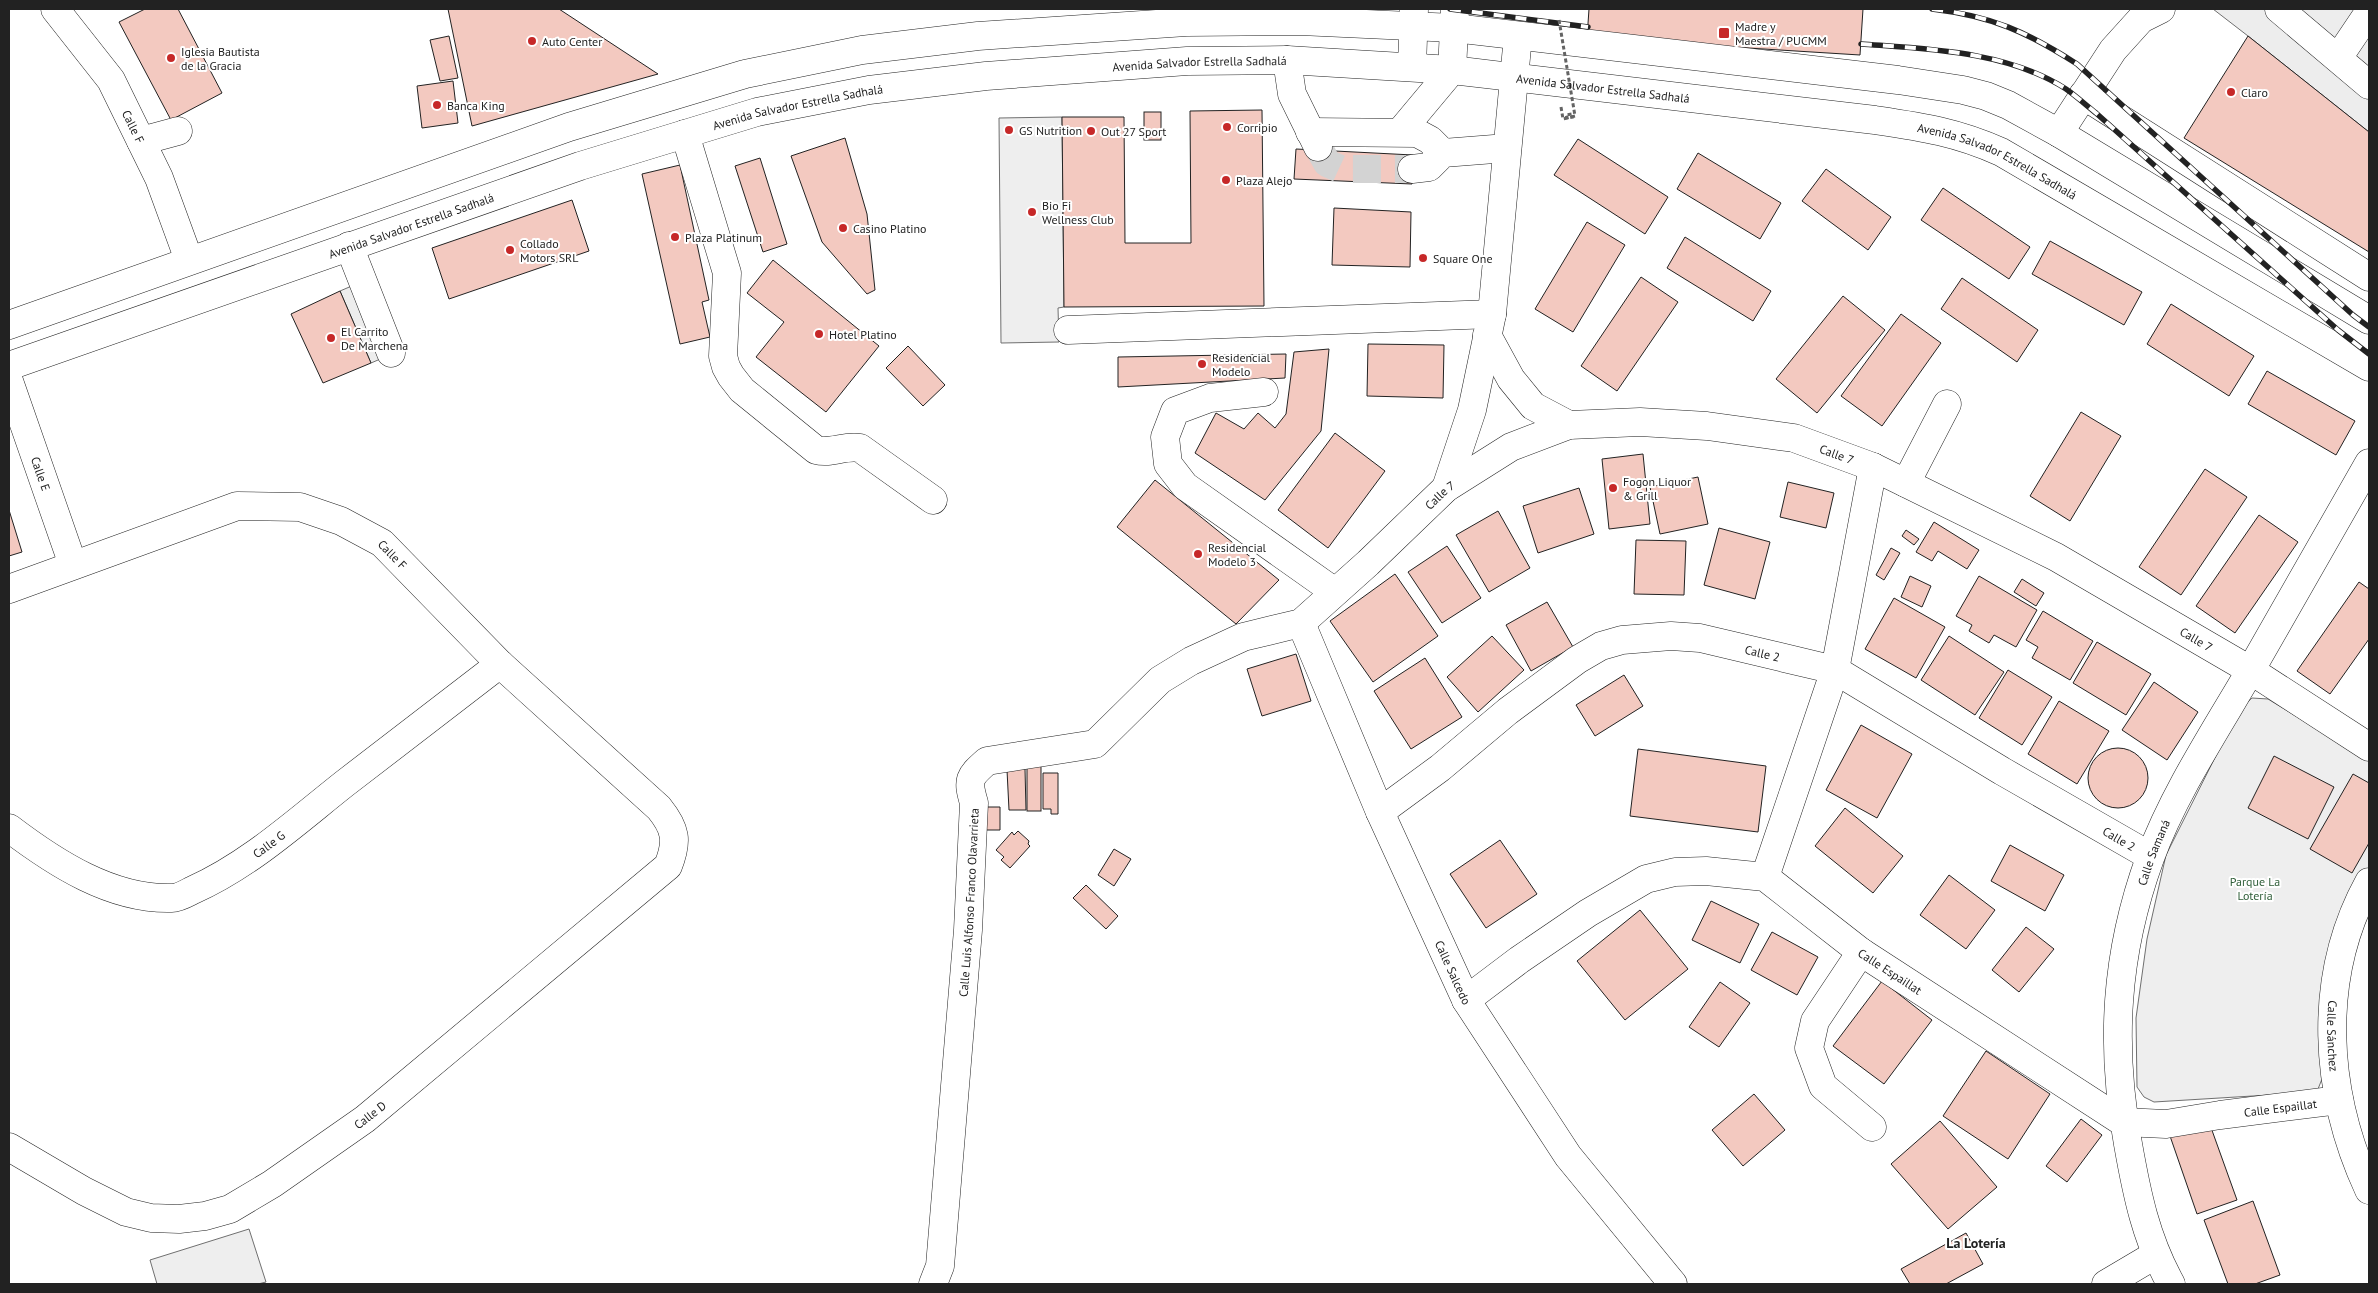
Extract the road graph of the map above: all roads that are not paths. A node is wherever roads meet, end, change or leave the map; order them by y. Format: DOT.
graph roads {
  1 [pos="55,9"];
  2 [pos="2160,9"];
  3 [pos="2287,11"];
  4 [pos="2369,12"];
  5 [pos="1414,17"];
  6 [pos="1455,18"];
  7 [pos="1518,36"];
  8 [pos="2338,58"];
  9 [pos="1287,60"];
  10 [pos="1412,67"];
  11 [pos="1452,70"];
  12 [pos="1514,77"];
  13 [pos="2369,85"];
  14 [pos="2083,95"];
  15 [pos="178,131"];
  16 [pos="1402,131"];
  17 [pos="2060,133"];
  18 [pos="685,134"];
  19 [pos="141,141"];
  20 [pos="1507,148"];
  21 [pos="1443,153"];
  22 [pos="1412,169"];
  23 [pos="349,246"];
  24 [pos="189,260"];
  25 [pos="2369,277"];
  26 [pos="2369,320"];
  27 [pos="1490,324"];
  28 [pos="9,325"];
  29 [pos="1068,330"];
  30 [pos="391,353"];
  31 [pos="9,366"];
  32 [pos="2369,366"];
  33 [pos="9,381"];
  34 [pos="1264,392"];
  35 [pos="1948,404"];
  36 [pos="1569,425"];
  37 [pos="2369,463"];
  38 [pos="1873,467"];
  39 [pos="1906,483"];
  40 [pos="1446,488"];
  41 [pos="933,500"];
  42 [pos="73,565"];
  43 [pos="9,589"];
  44 [pos="1335,592"];
  45 [pos="1301,623"];
  46 [pos="500,664"];
  47 [pos="1835,670"];
  48 [pos="2250,670"];
  49 [pos="2369,747"];
  50 [pos="1380,812"];
  51 [pos="9,828"];
  52 [pos="675,847"];
  53 [pos="2150,856"];
  54 [pos="1765,877"];
  55 [pos="2369,882"];
  56 [pos="1862,952"];
  57 [pos="1466,1000"];
  58 [pos="2339,1100"];
  59 [pos="2124,1122"];
  60 [pos="1872,1127"];
  61 [pos="9,1147"];
  62 [pos="2369,1190"];
  63 [pos="2155,1255"];
  64 [pos="933,1284"];
  65 [pos="1673,1284"];
  66 [pos="2106,1284"];
  67 [pos="2171,1284"];
  1 -- 19 [label="street, Calle F"];
  2 -- 14 [label="street"];
  3 -- 8 [label="street"];
  4 -- 8 [label="street"];
  5 -- 6 [label="street"];
  5 -- 10 [label="street"];
  5 -- 24 [label="street"];
  6 -- 7 [label="street"];
  6 -- 11 [label="street"];
  7 -- 12 [label="street"];
  7 -- 17 [label="street"];
  8 -- 13 [label="street"];
  9 -- 10 [label="street, Avenida Salvador Estrella Sadhalá"];
  9 -- 16 [label="street"];
  9 -- 18 [label="street, Avenida Salvador Estrella Sadhalá"];
  10 -- 11 [label="street, Avenida Salvador Estrella Sadhalá"];
  11 -- 12 [label="street, Avenida Salvador Estrella Sadhalá"];
  11 -- 16 [label="street"];
  12 -- 20 [label="street"];
  12 -- 32 [label="street, Avenida Salvador Estrella Sadhalá"];
  14 -- 17 [label="street"];
  14 -- 25 [label="street"];
  15 -- 19 [label="street"];
  16 -- 21 [label="street"];
  17 -- 26 [label="street"];
  18 -- 23 [label="street, Avenida Salvador Estrella Sadhalá"];
  18 -- 41 [label="street"];
  19 -- 24 [label="street, Calle F"];
  20 -- 21 [label="street"];
  20 -- 27 [label="street"];
  21 -- 22 [label="street"];
  23 -- 30 [label="street"];
  23 -- 31 [label="street, Avenida Salvador Estrella Sadhalá"];
  24 -- 28 [label="street"];
  27 -- 29 [label="street"];
  27 -- 36 [label="street"];
  27 -- 40 [label="street"];
  33 -- 42 [label="street, Calle E"];
  34 -- 44 [label="street"];
  35 -- 39 [label="street"];
  36 -- 38 [label="street, Calle 7"];
  36 -- 40 [label="street, Calle 7"];
  37 -- 48 [label="street, Calle Samaná"];
  38 -- 39 [label="street, Calle 7"];
  38 -- 47 [label="street"];
  39 -- 48 [label="street, Calle 7"];
  40 -- 44 [label="street, Calle 7"];
  42 -- 43 [label="street, Calle F"];
  42 -- 46 [label="street, Calle F"];
  44 -- 45 [label="street, Calle 7"];
  45 -- 50 [label="street, Calle Salcedo"];
  45 -- 64 [label="street, Calle Luis Alfonso Franco Olavarrieta"];
  46 -- 51 [label="street, Calle G"];
  46 -- 52 [label="street, Calle F"];
  47 -- 50 [label="street, Calle 2"];
  47 -- 53 [label="street, Calle 2"];
  47 -- 54 [label="street"];
  48 -- 49 [label="street, Calle 7"];
  48 -- 53 [label="street, Calle Samaná"];
  50 -- 57 [label="street, Calle Salcedo"];
  52 -- 61 [label="street, Calle D"];
  53 -- 59 [label="street, Calle Samaná"];
  54 -- 56 [label="street, Calle Espaillat"];
  54 -- 57 [label="street"];
  55 -- 58 [label="street, Calle Sánchez"];
  56 -- 59 [label="street, Calle Espaillat"];
  56 -- 60 [label="street"];
  57 -- 65 [label="street, Calle Salcedo"];
  58 -- 59 [label="street, Calle Espaillat"];
  58 -- 62 [label="street, Calle Sánchez"];
  59 -- 63 [label="street, Calle Samaná"];
  63 -- 66 [label="street"];
  63 -- 67 [label="street, Calle Samaná"];
}
